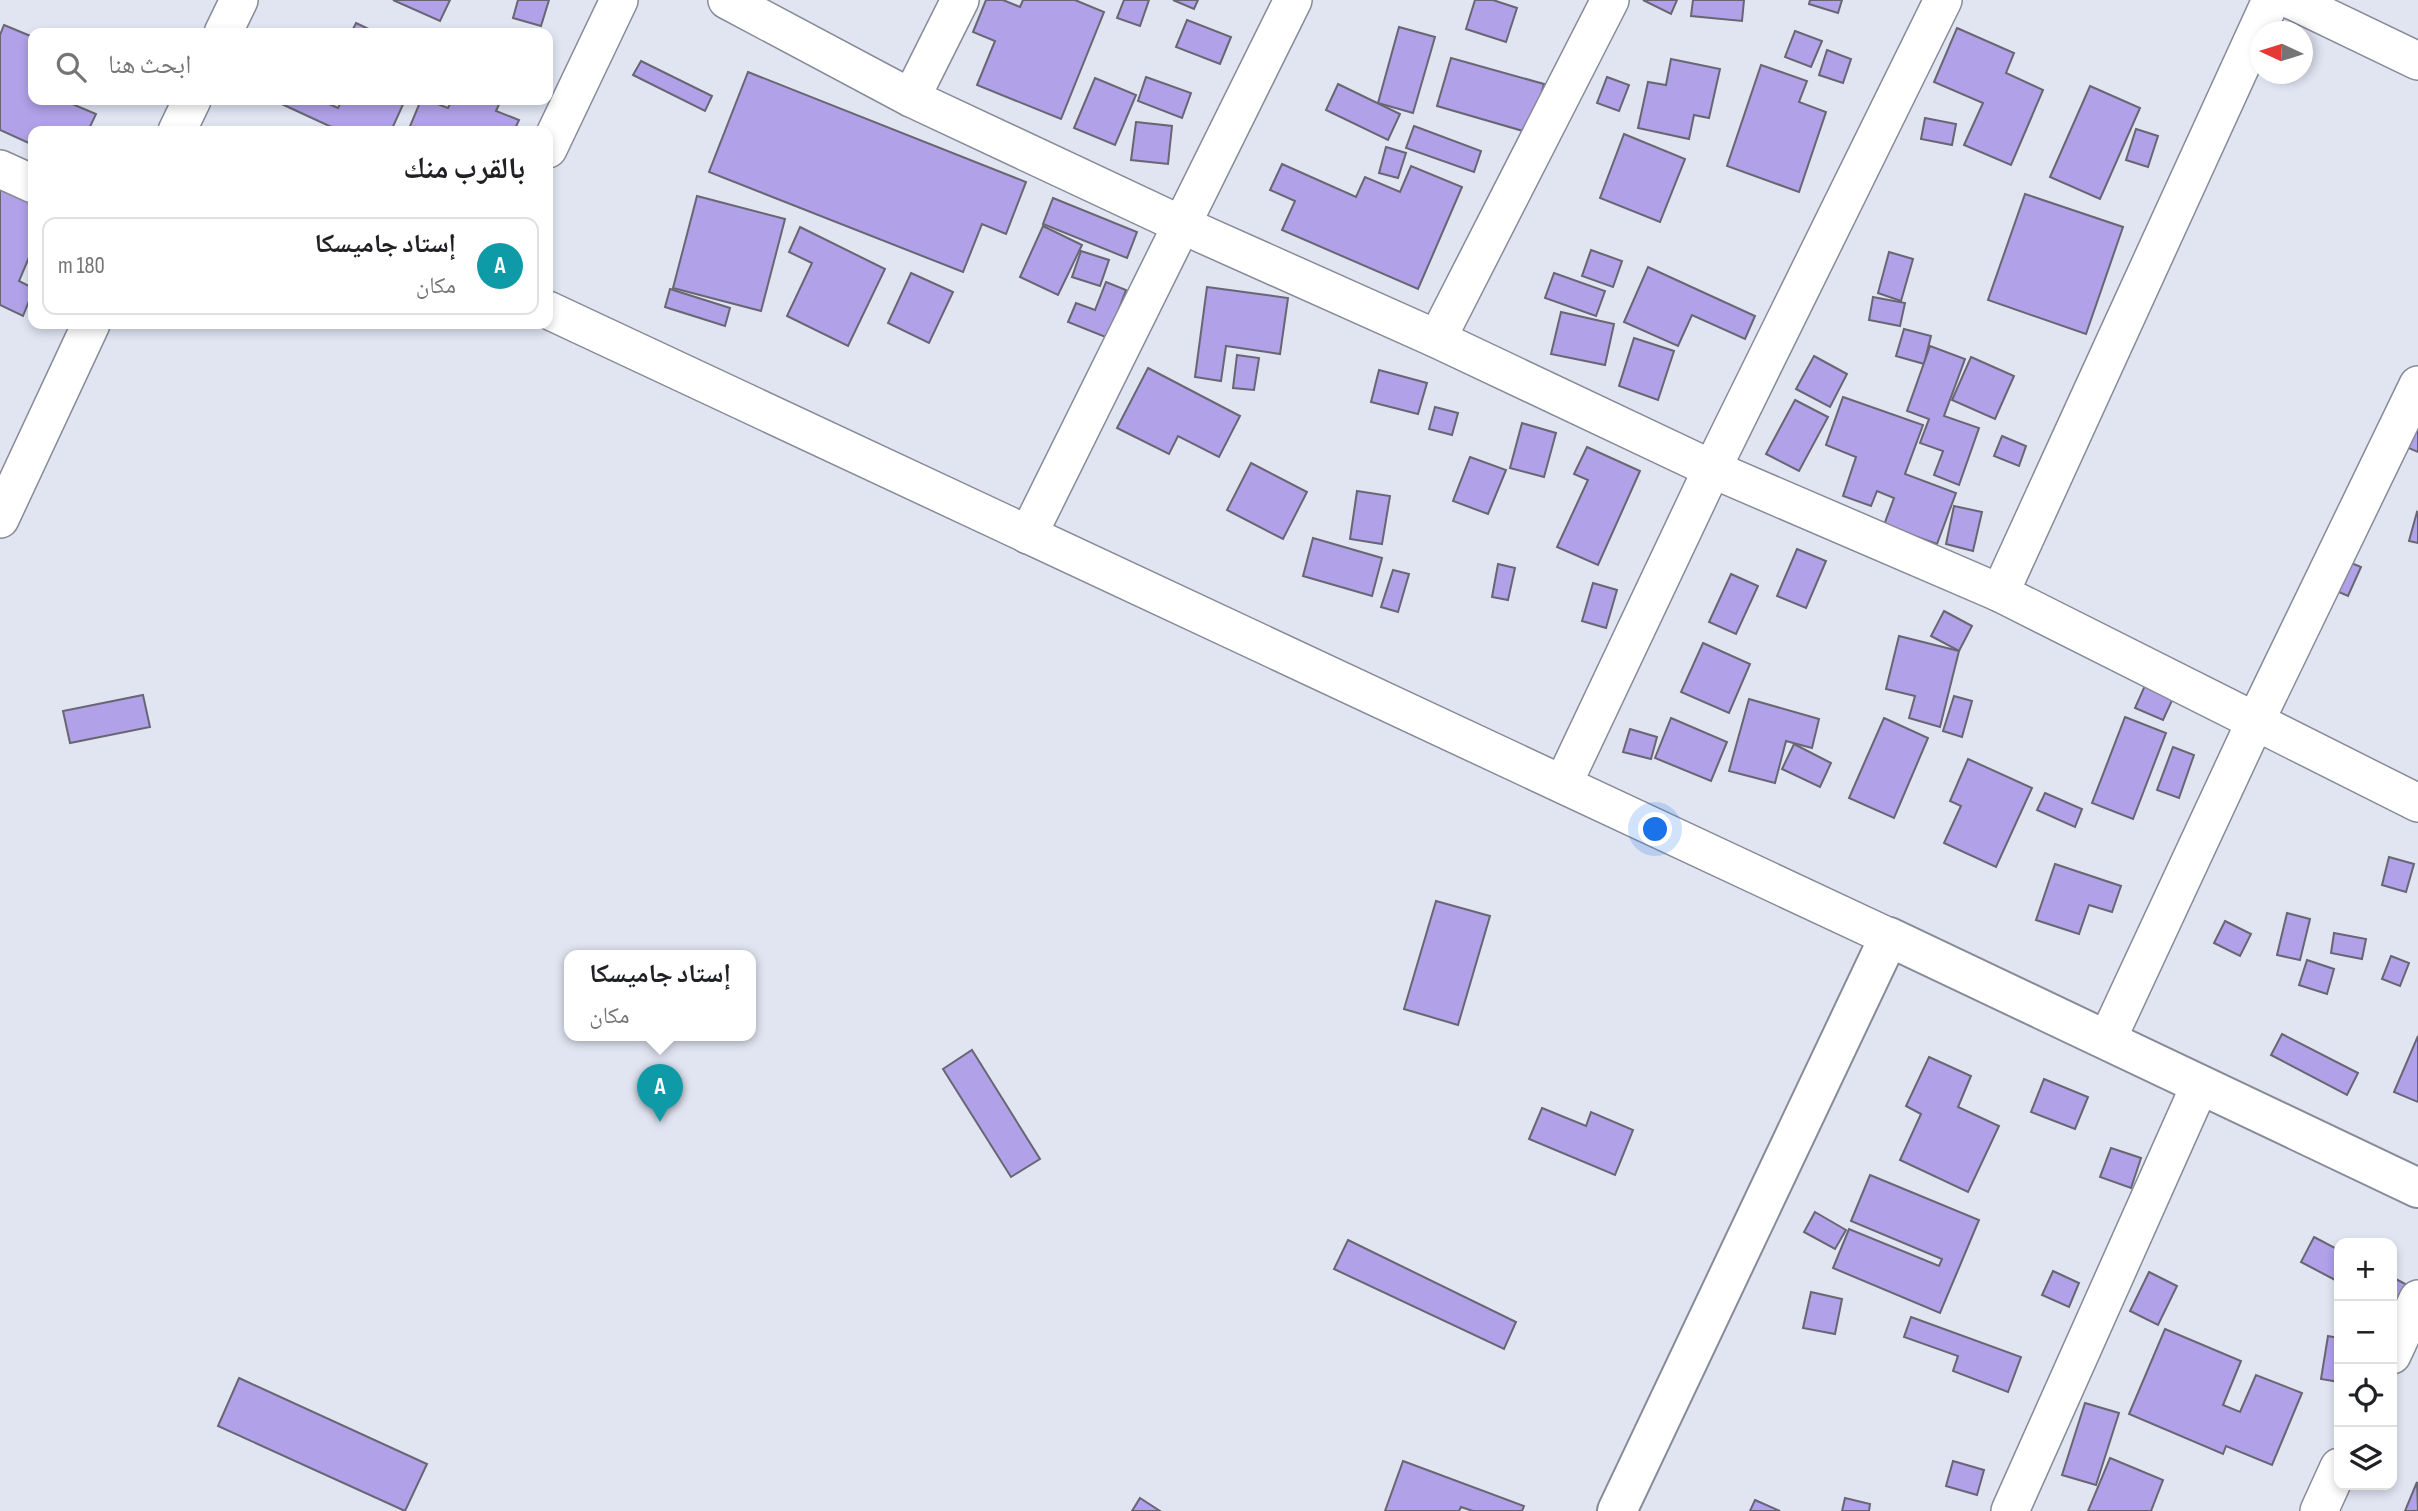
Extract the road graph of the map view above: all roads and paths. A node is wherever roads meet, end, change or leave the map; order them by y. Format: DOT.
graph roads {
  1 [pos="239,0"];
  2 [pos="619,0"];
  3 [pos="727,0"];
  4 [pos="960,0"];
  5 [pos="1293,0"];
  6 [pos="1610,0"];
  7 [pos="1943,0"];
  8 [pos="2271,0"];
  9 [pos="2291,0"];
  10 [pos="225,28"];
  11 [pos="2418,61"];
  12 [pos="911,98"];
  13 [pos="190,105"];
  14 [pos="179,126"];
  15 [pos="553,139"];
  16 [pos="0,169"];
  17 [pos="28,182"];
  18 [pos="1182,225"];
  19 [pos="553,312"];
  20 [pos="89,329"];
  21 [pos="1437,339"];
  22 [pos="2418,384"];
  23 [pos="1712,469"];
  24 [pos="0,519"];
  25 [pos="1028,535"];
  26 [pos="2000,593"];
  27 [pos="2255,722"];
  28 [pos="1563,784"];
  29 [pos="2418,803"];
  30 [pos="1889,937"];
  31 [pos="2107,1040"];
  32 [pos="2200,1085"];
  33 [pos="2418,1188"];
  34 [pos="2418,1299"];
  35 [pos="2397,1344"];
  36 [pos="2334,1478"];
  37 [pos="1617,1511"];
  38 [pos="2010,1511"];
  39 [pos="2319,1511"];
  1 -- 10 [label="street"];
  2 -- 15 [label="street"];
  3 -- 12 [label="street"];
  4 -- 12 [label="street"];
  5 -- 18 [label="street"];
  6 -- 21 [label="street"];
  7 -- 23 [label="street"];
  8 -- 26 [label="street"];
  9 -- 11 [label="street"];
  12 -- 18 [label="street"];
  13 -- 14 [label="street"];
  16 -- 17 [label="street"];
  18 -- 21 [label="street"];
  18 -- 25 [label="street"];
  19 -- 25 [label="street"];
  20 -- 24 [label="street"];
  21 -- 23 [label="street"];
  22 -- 27 [label="street"];
  23 -- 26 [label="street"];
  23 -- 28 [label="street"];
  25 -- 28 [label="street"];
  26 -- 27 [label="street"];
  27 -- 29 [label="street"];
  27 -- 31 [label="street"];
  28 -- 30 [label="street"];
  30 -- 31 [label="street"];
  30 -- 37 [label="street"];
  31 -- 32 [label="street"];
  32 -- 33 [label="street"];
  32 -- 38 [label="street"];
  34 -- 35 [label="street"];
  36 -- 39 [label="street"];
}
